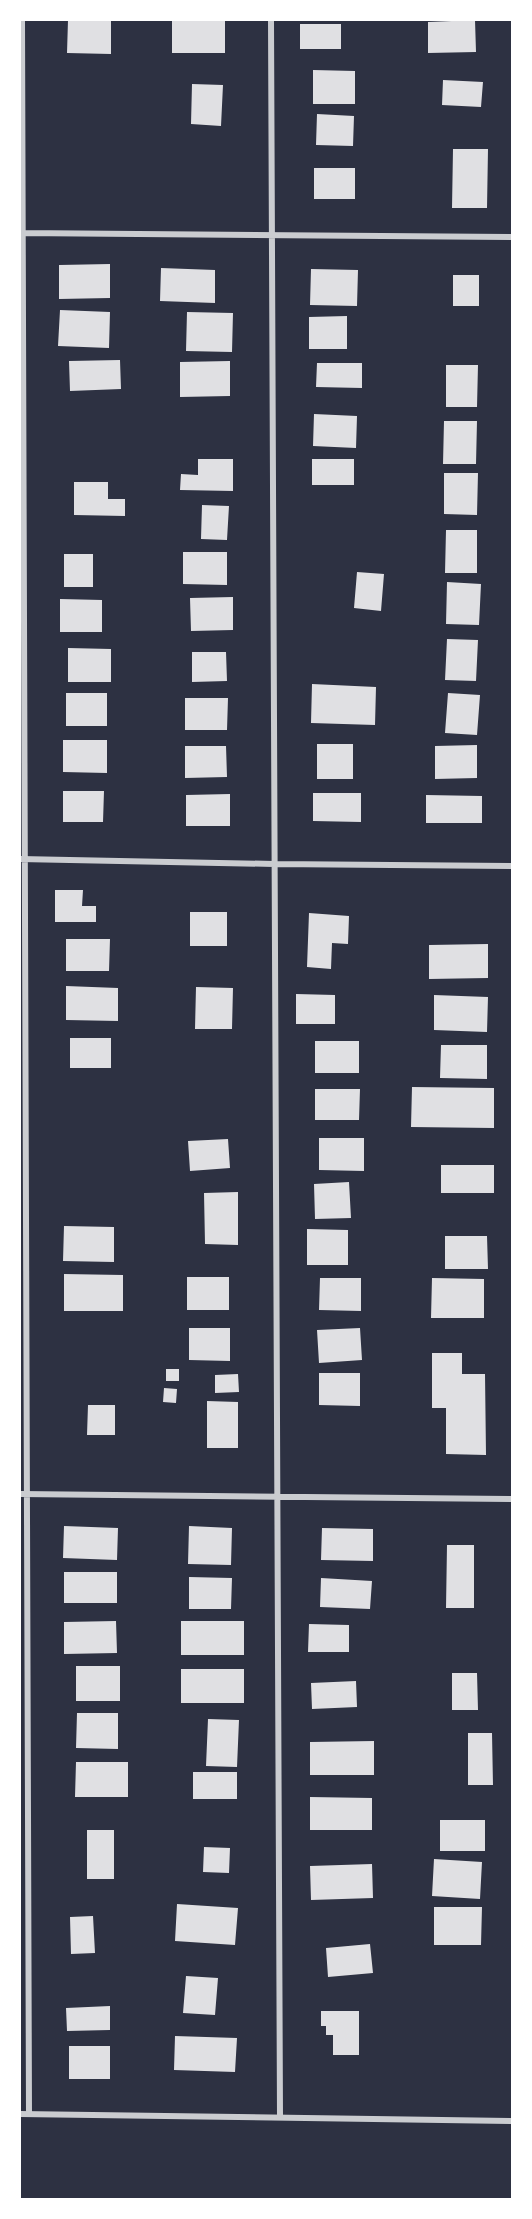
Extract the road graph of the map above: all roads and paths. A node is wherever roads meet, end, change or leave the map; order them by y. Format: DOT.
graph roads {
  1 [pos="22,20"];
  2 [pos="271,20"];
  3 [pos="21,233"];
  4 [pos="271,235"];
  5 [pos="513,237"];
  6 [pos="23,859"];
  7 [pos="274,864"];
  8 [pos="513,866"];
  9 [pos="23,1494"];
  10 [pos="277,1496"];
  11 [pos="513,1499"];
  12 [pos="20,2114"];
  13 [pos="29,2114"];
  14 [pos="280,2117"];
  15 [pos="513,2121"];
  1 -- 3 [label="street"];
  2 -- 4 [label="street"];
  3 -- 4 [label="street"];
  3 -- 6 [label="street"];
  4 -- 5 [label="street"];
  4 -- 7 [label="street"];
  6 -- 7 [label="street"];
  6 -- 9 [label="street"];
  7 -- 8 [label="street"];
  7 -- 10 [label="street"];
  9 -- 10 [label="street"];
  9 -- 13 [label="street"];
  10 -- 11 [label="street"];
  10 -- 14 [label="street"];
  12 -- 13 [label="street"];
  13 -- 14 [label="street"];
  14 -- 15 [label="street"];
}
